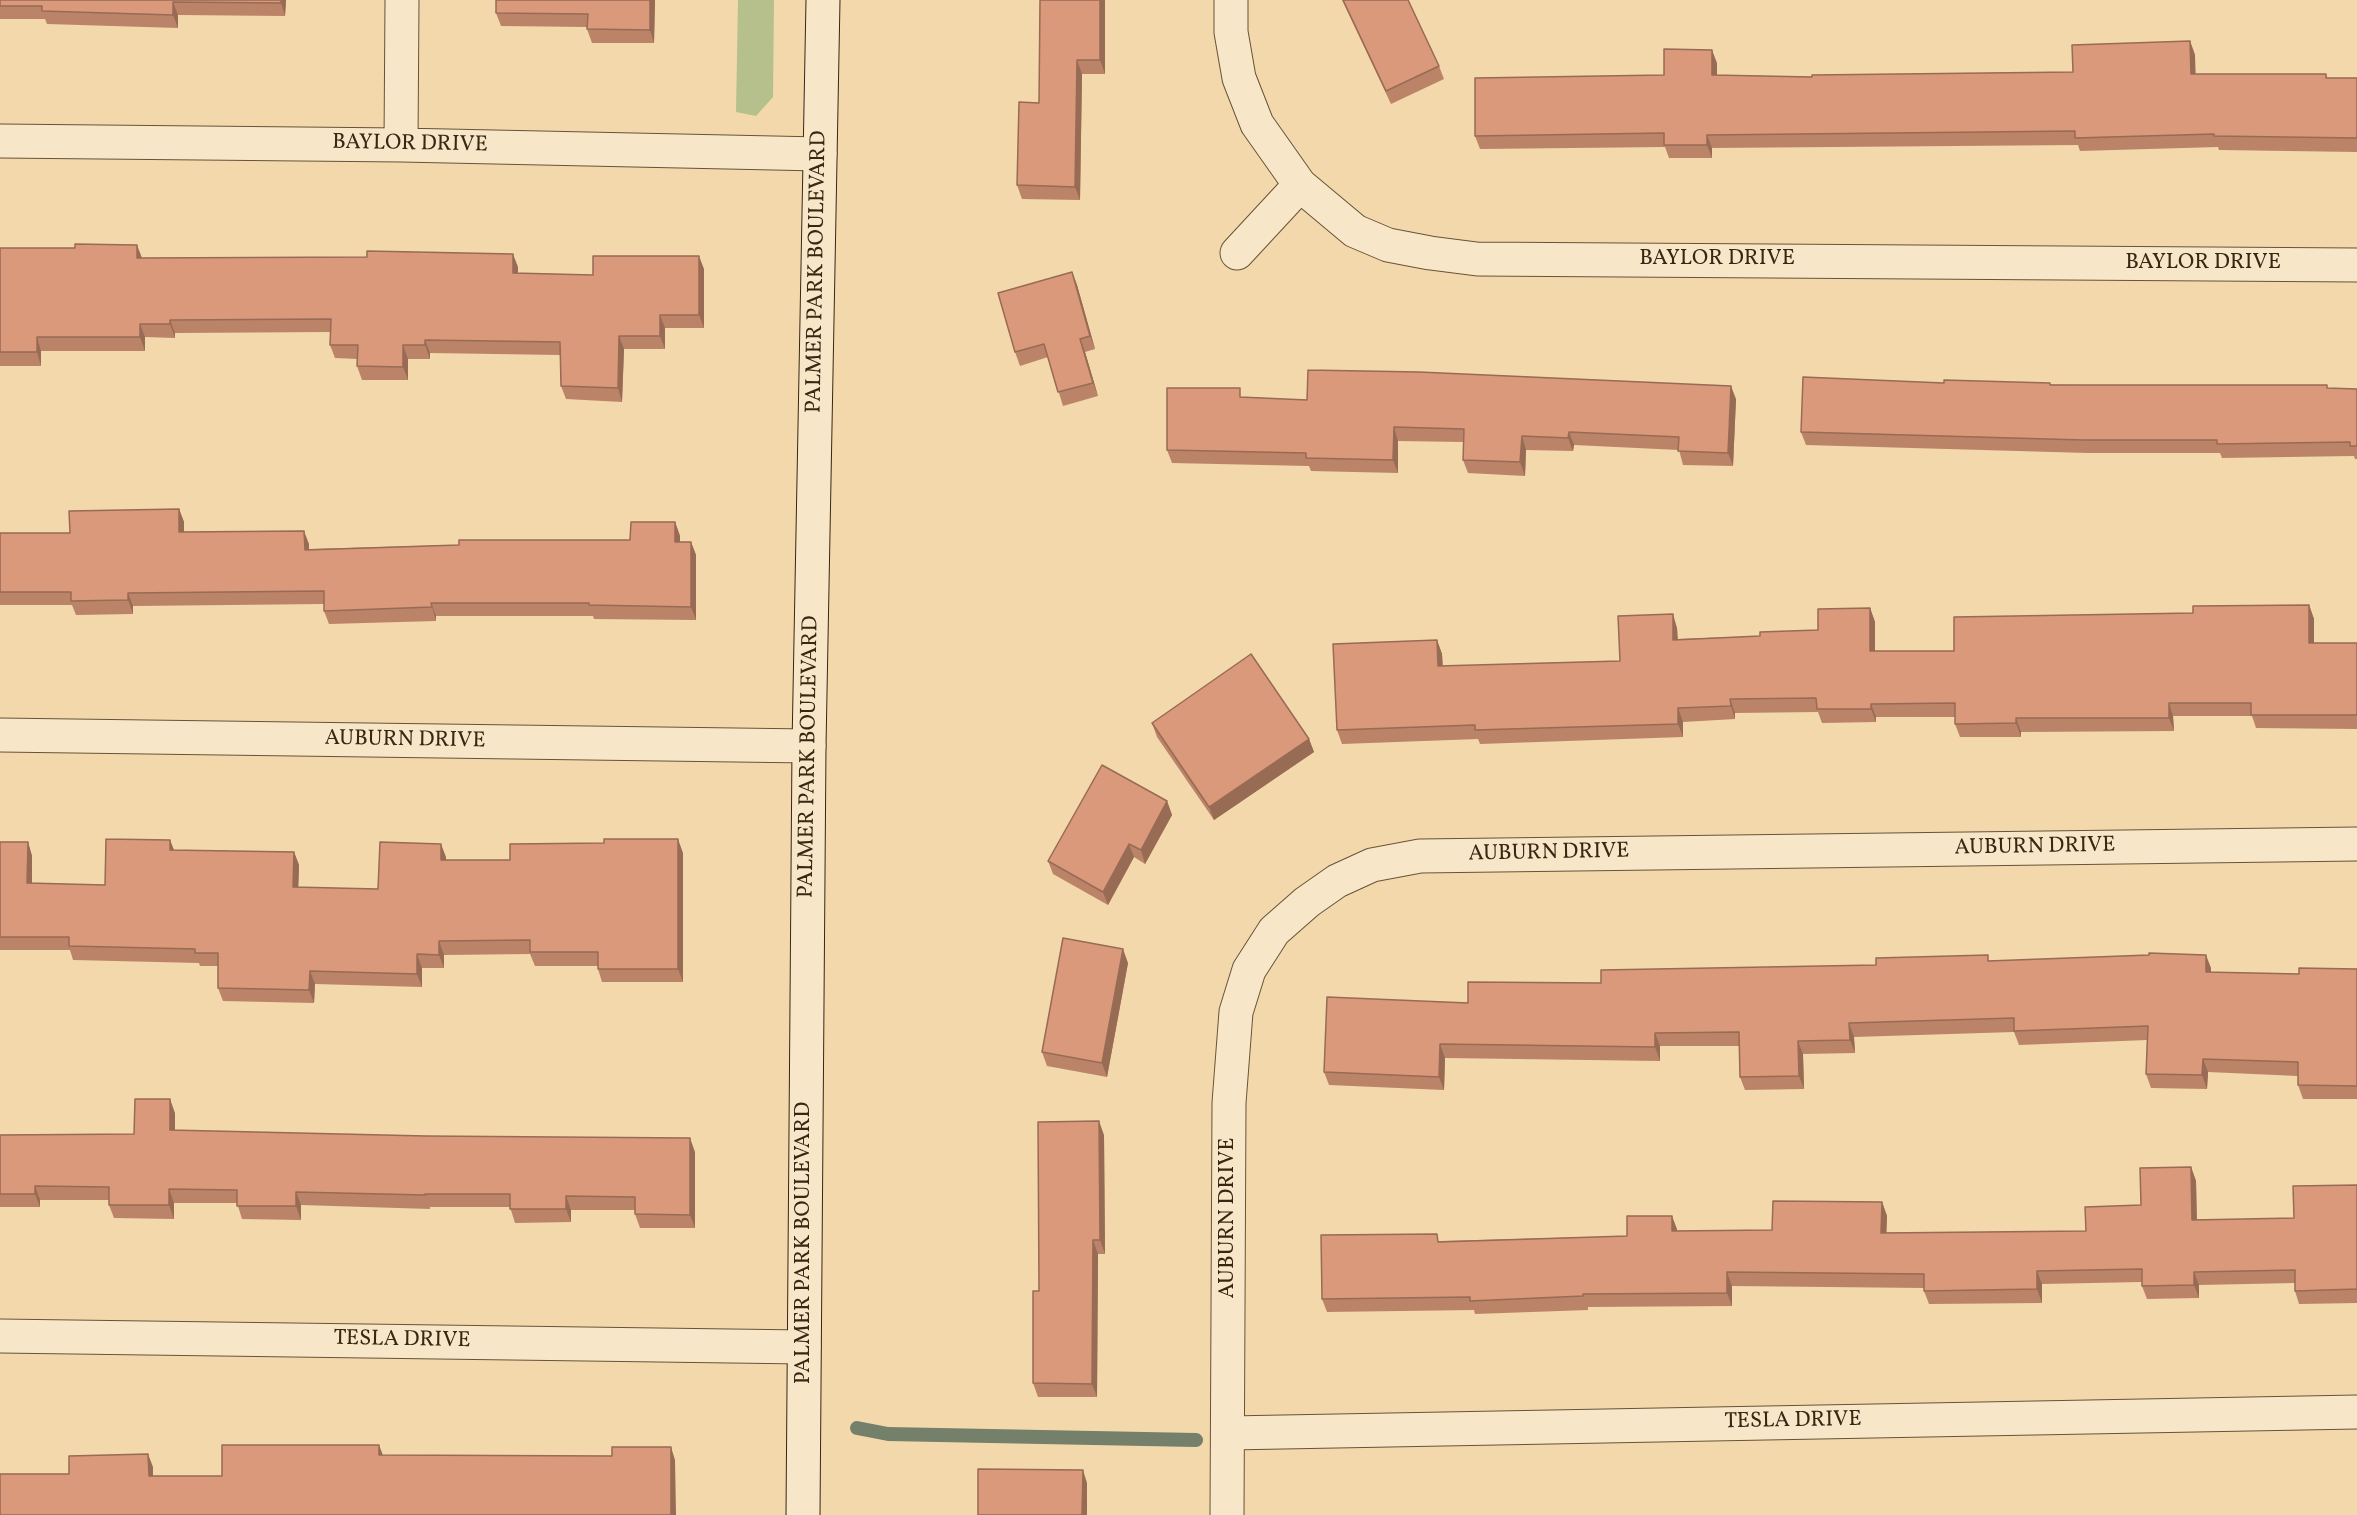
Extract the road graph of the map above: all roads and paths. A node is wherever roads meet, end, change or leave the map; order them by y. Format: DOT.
graph roads {
  1 [pos="402,0"];
  2 [pos="823,0"];
  3 [pos="1231,0"];
  4 [pos="0,141"];
  5 [pos="401,145"];
  6 [pos="820,154"];
  7 [pos="1300,185"];
  8 [pos="1237,254"];
  9 [pos="2357,265"];
  10 [pos="0,735"];
  11 [pos="809,746"];
  12 [pos="2357,844"];
  13 [pos="0,1336"];
  14 [pos="804,1347"];
  15 [pos="2357,1412"];
  16 [pos="1229,1433"];
  17 [pos="802,1515"];
  18 [pos="1227,1515"];
  1 -- 5 [label="street"];
  2 -- 6 [label="street, PALMER PARK BOULEVARD"];
  3 -- 7 [label="street, BAYLOR DRIVE"];
  4 -- 5 [label="street, BAYLOR DRIVE"];
  5 -- 6 [label="street, BAYLOR DRIVE"];
  6 -- 11 [label="street, PALMER PARK BOULEVARD"];
  7 -- 8 [label="street"];
  7 -- 9 [label="street, BAYLOR DRIVE"];
  10 -- 11 [label="street, AUBURN DRIVE"];
  11 -- 14 [label="street, PALMER PARK BOULEVARD"];
  12 -- 16 [label="street, AUBURN DRIVE"];
  13 -- 14 [label="street, TESLA DRIVE"];
  14 -- 17 [label="street, PALMER PARK BOULEVARD"];
  15 -- 16 [label="street, TESLA DRIVE"];
  16 -- 18 [label="street, AUBURN DRIVE"];
}
